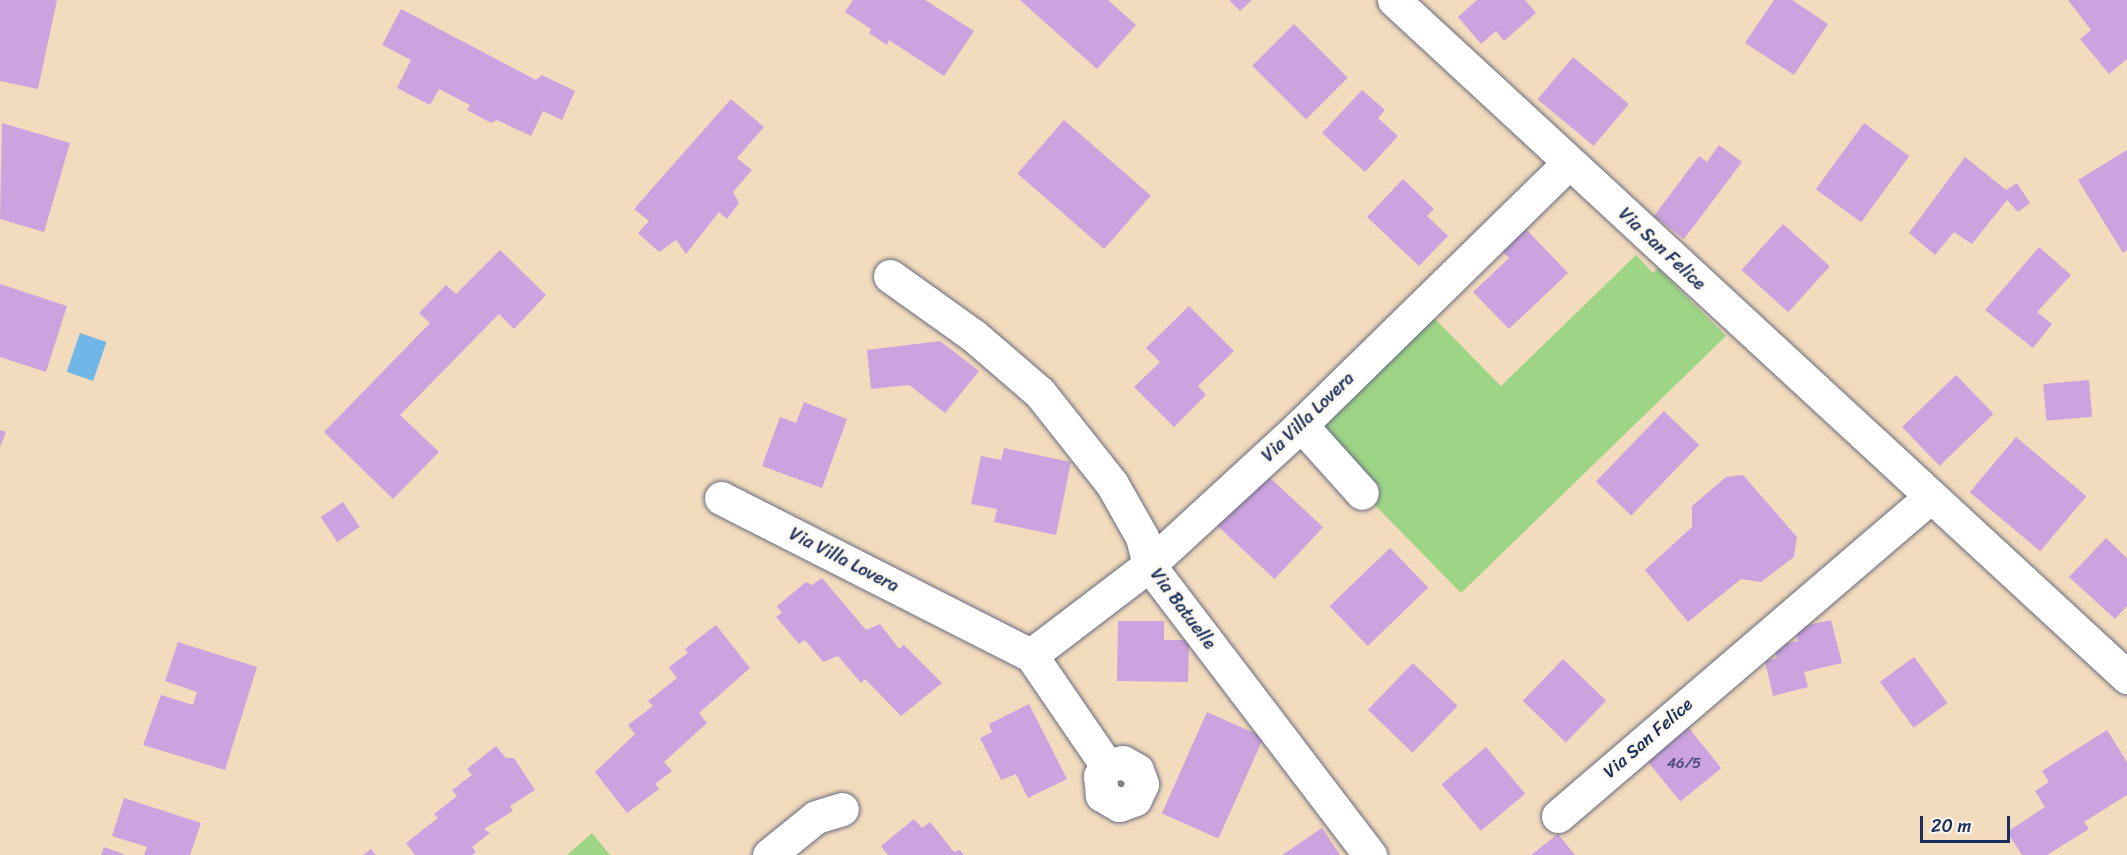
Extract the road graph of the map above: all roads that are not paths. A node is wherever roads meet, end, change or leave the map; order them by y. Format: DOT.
graph roads {
  1 [pos="1394,0"];
  2 [pos="1569,163"];
  3 [pos="890,276"];
  4 [pos="1301,424"];
  5 [pos="1362,493"];
  6 [pos="1931,496"];
  7 [pos="722,498"];
  8 [pos="1149,565"];
  9 [pos="1031,655"];
  10 [pos="2127,677"];
  11 [pos="1107,766"];
  12 [pos="842,808"];
  13 [pos="1558,816"];
  14 [pos="769,855"];
  15 [pos="1370,855"];
  1 -- 2 [label="street, Via San Felice"];
  2 -- 4 [label="street, Via Villa Lovera"];
  2 -- 6 [label="street, Via San Felice"];
  3 -- 8 [label="street, Via Batuelle"];
  4 -- 5 [label="street"];
  4 -- 8 [label="street, Via Villa Lovera"];
  6 -- 10 [label="street, Via San Felice"];
  6 -- 13 [label="street, Via San Felice"];
  7 -- 9 [label="street, Via Villa Lovera"];
  8 -- 9 [label="street, Via Villa Lovera"];
  8 -- 15 [label="street, Via Batuelle"];
  9 -- 11 [label="street, Via Villa Lovera"];
  12 -- 14 [label="street"];
}
